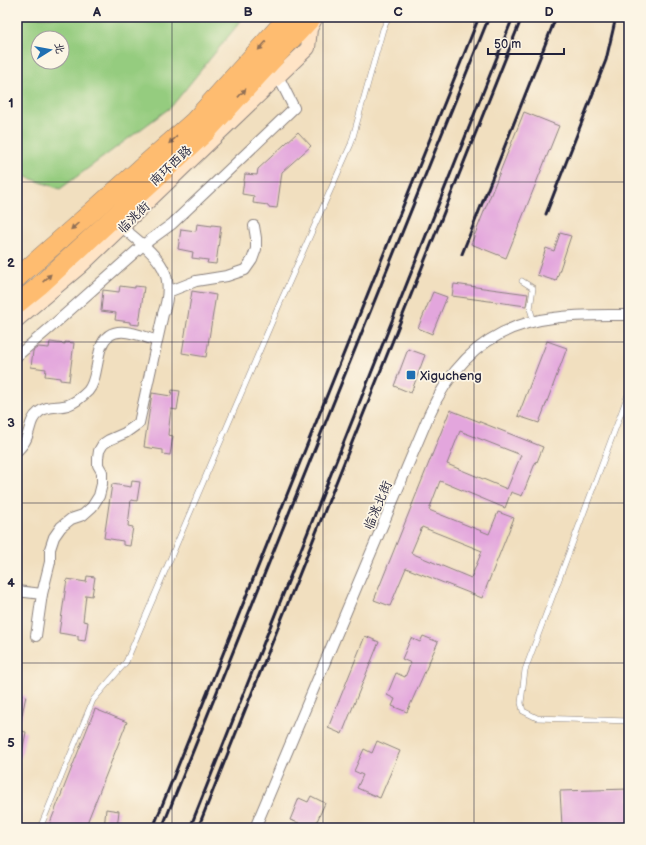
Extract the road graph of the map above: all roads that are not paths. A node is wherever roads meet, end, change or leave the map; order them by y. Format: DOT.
graph roads {
  1 [pos="288,17"];
  2 [pos="312,17"];
  3 [pos="316,17"];
  4 [pos="389,17"];
  5 [pos="278,76"];
  6 [pos="254,226"];
  7 [pos="122,227"];
  8 [pos="143,245"];
  9 [pos="17,278"];
  10 [pos="522,281"];
  11 [pos="168,292"];
  12 [pos="17,304"];
  13 [pos="629,315"];
  14 [pos="17,320"];
  15 [pos="534,322"];
  16 [pos="157,341"];
  17 [pos="17,356"];
  18 [pos="629,392"];
  19 [pos="17,451"];
  20 [pos="17,591"];
  21 [pos="42,594"];
  22 [pos="36,636"];
  23 [pos="629,721"];
  24 [pos="40,828"];
  25 [pos="255,828"];
  1 -- 9 [label="highway, 南环西路, one-way"];
  12 -- 2 [label="highway, 南环西路, one-way"];
  3 -- 5 [label="street, 临洮街"];
  4 -- 24 [label="lane"];
  5 -- 7 [label="street, 临洮街"];
  5 -- 8 [label="street"];
  6 -- 11 [label="street"];
  7 -- 8 [label="street"];
  7 -- 14 [label="street, 临洮街"];
  8 -- 11 [label="street"];
  8 -- 17 [label="street"];
  10 -- 15 [label="lane"];
  11 -- 16 [label="street"];
  13 -- 15 [label="street, 临洮北街"];
  15 -- 25 [label="street, 临洮北街"];
  16 -- 19 [label="street"];
  16 -- 21 [label="street"];
  18 -- 23 [label="lane"];
  20 -- 21 [label="street"];
  21 -- 22 [label="street"];
}
